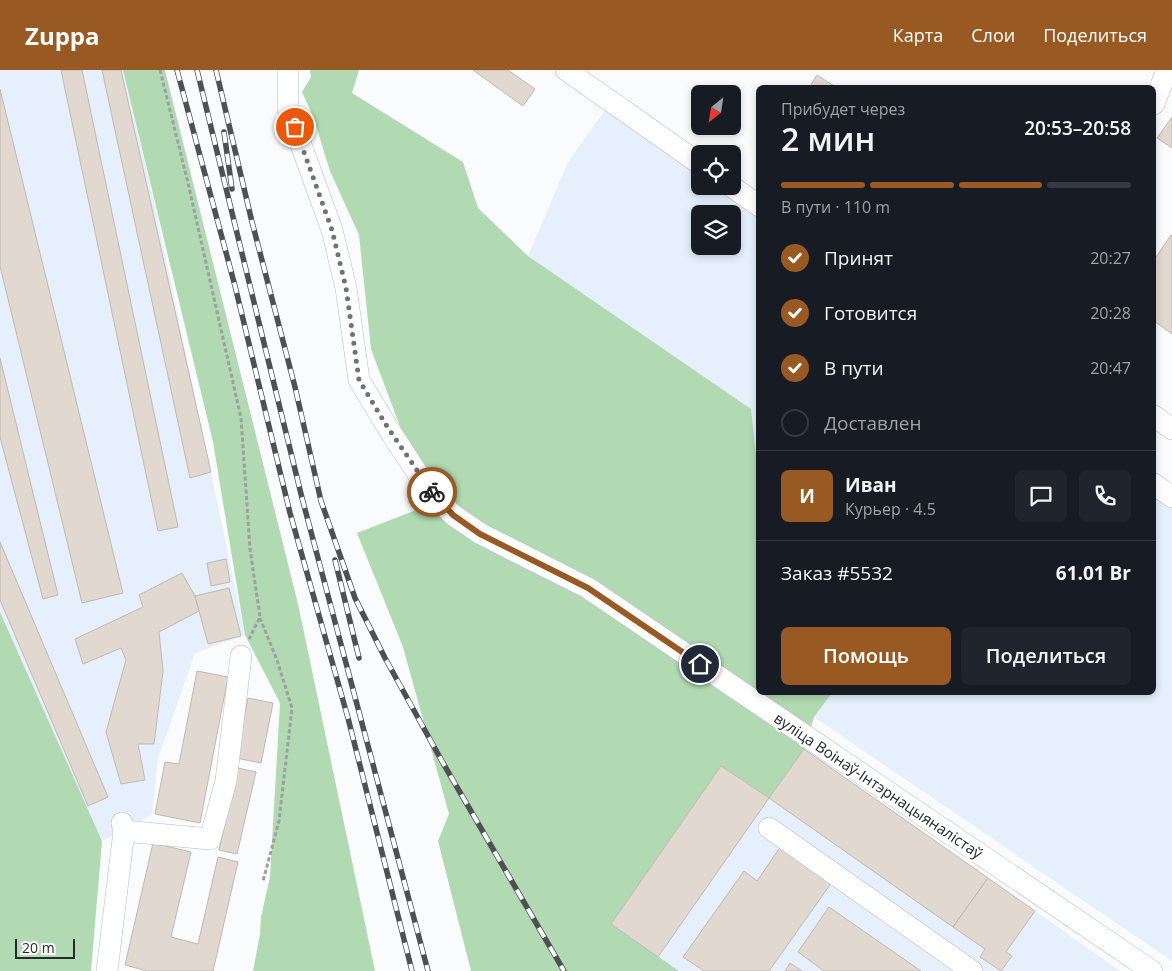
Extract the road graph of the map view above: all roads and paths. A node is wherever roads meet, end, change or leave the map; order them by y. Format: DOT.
graph roads {
  1 [pos="160,70"];
  2 [pos="288,70"];
  3 [pos="566,70"];
  4 [pos="1167,70"];
  5 [pos="1156,99"];
  6 [pos="691,158"];
  7 [pos="741,193"];
  8 [pos="756,204"];
  9 [pos="1156,417"];
  10 [pos="1172,429"];
  11 [pos="1156,485"];
  12 [pos="1172,496"];
  13 [pos="260,617"];
  14 [pos="241,656"];
  15 [pos="769,828"];
  16 [pos="263,881"];
  17 [pos="107,971"];
  18 [pos="972,971"];
  19 [pos="1152,971"];
  1 -- 13 [label="path"];
  2 -- 19 [label="street, вуліца Воінаў-Інтэрнацыяналістаў"];
  3 -- 6 [label="street"];
  4 -- 5 [label="street"];
  7 -- 8 [label="street"];
  9 -- 10 [label="street"];
  11 -- 12 [label="street"];
  13 -- 14 [label="path"];
  13 -- 16 [label="path"];
  14 -- 17 [label="street"];
  15 -- 18 [label="street"];
}
